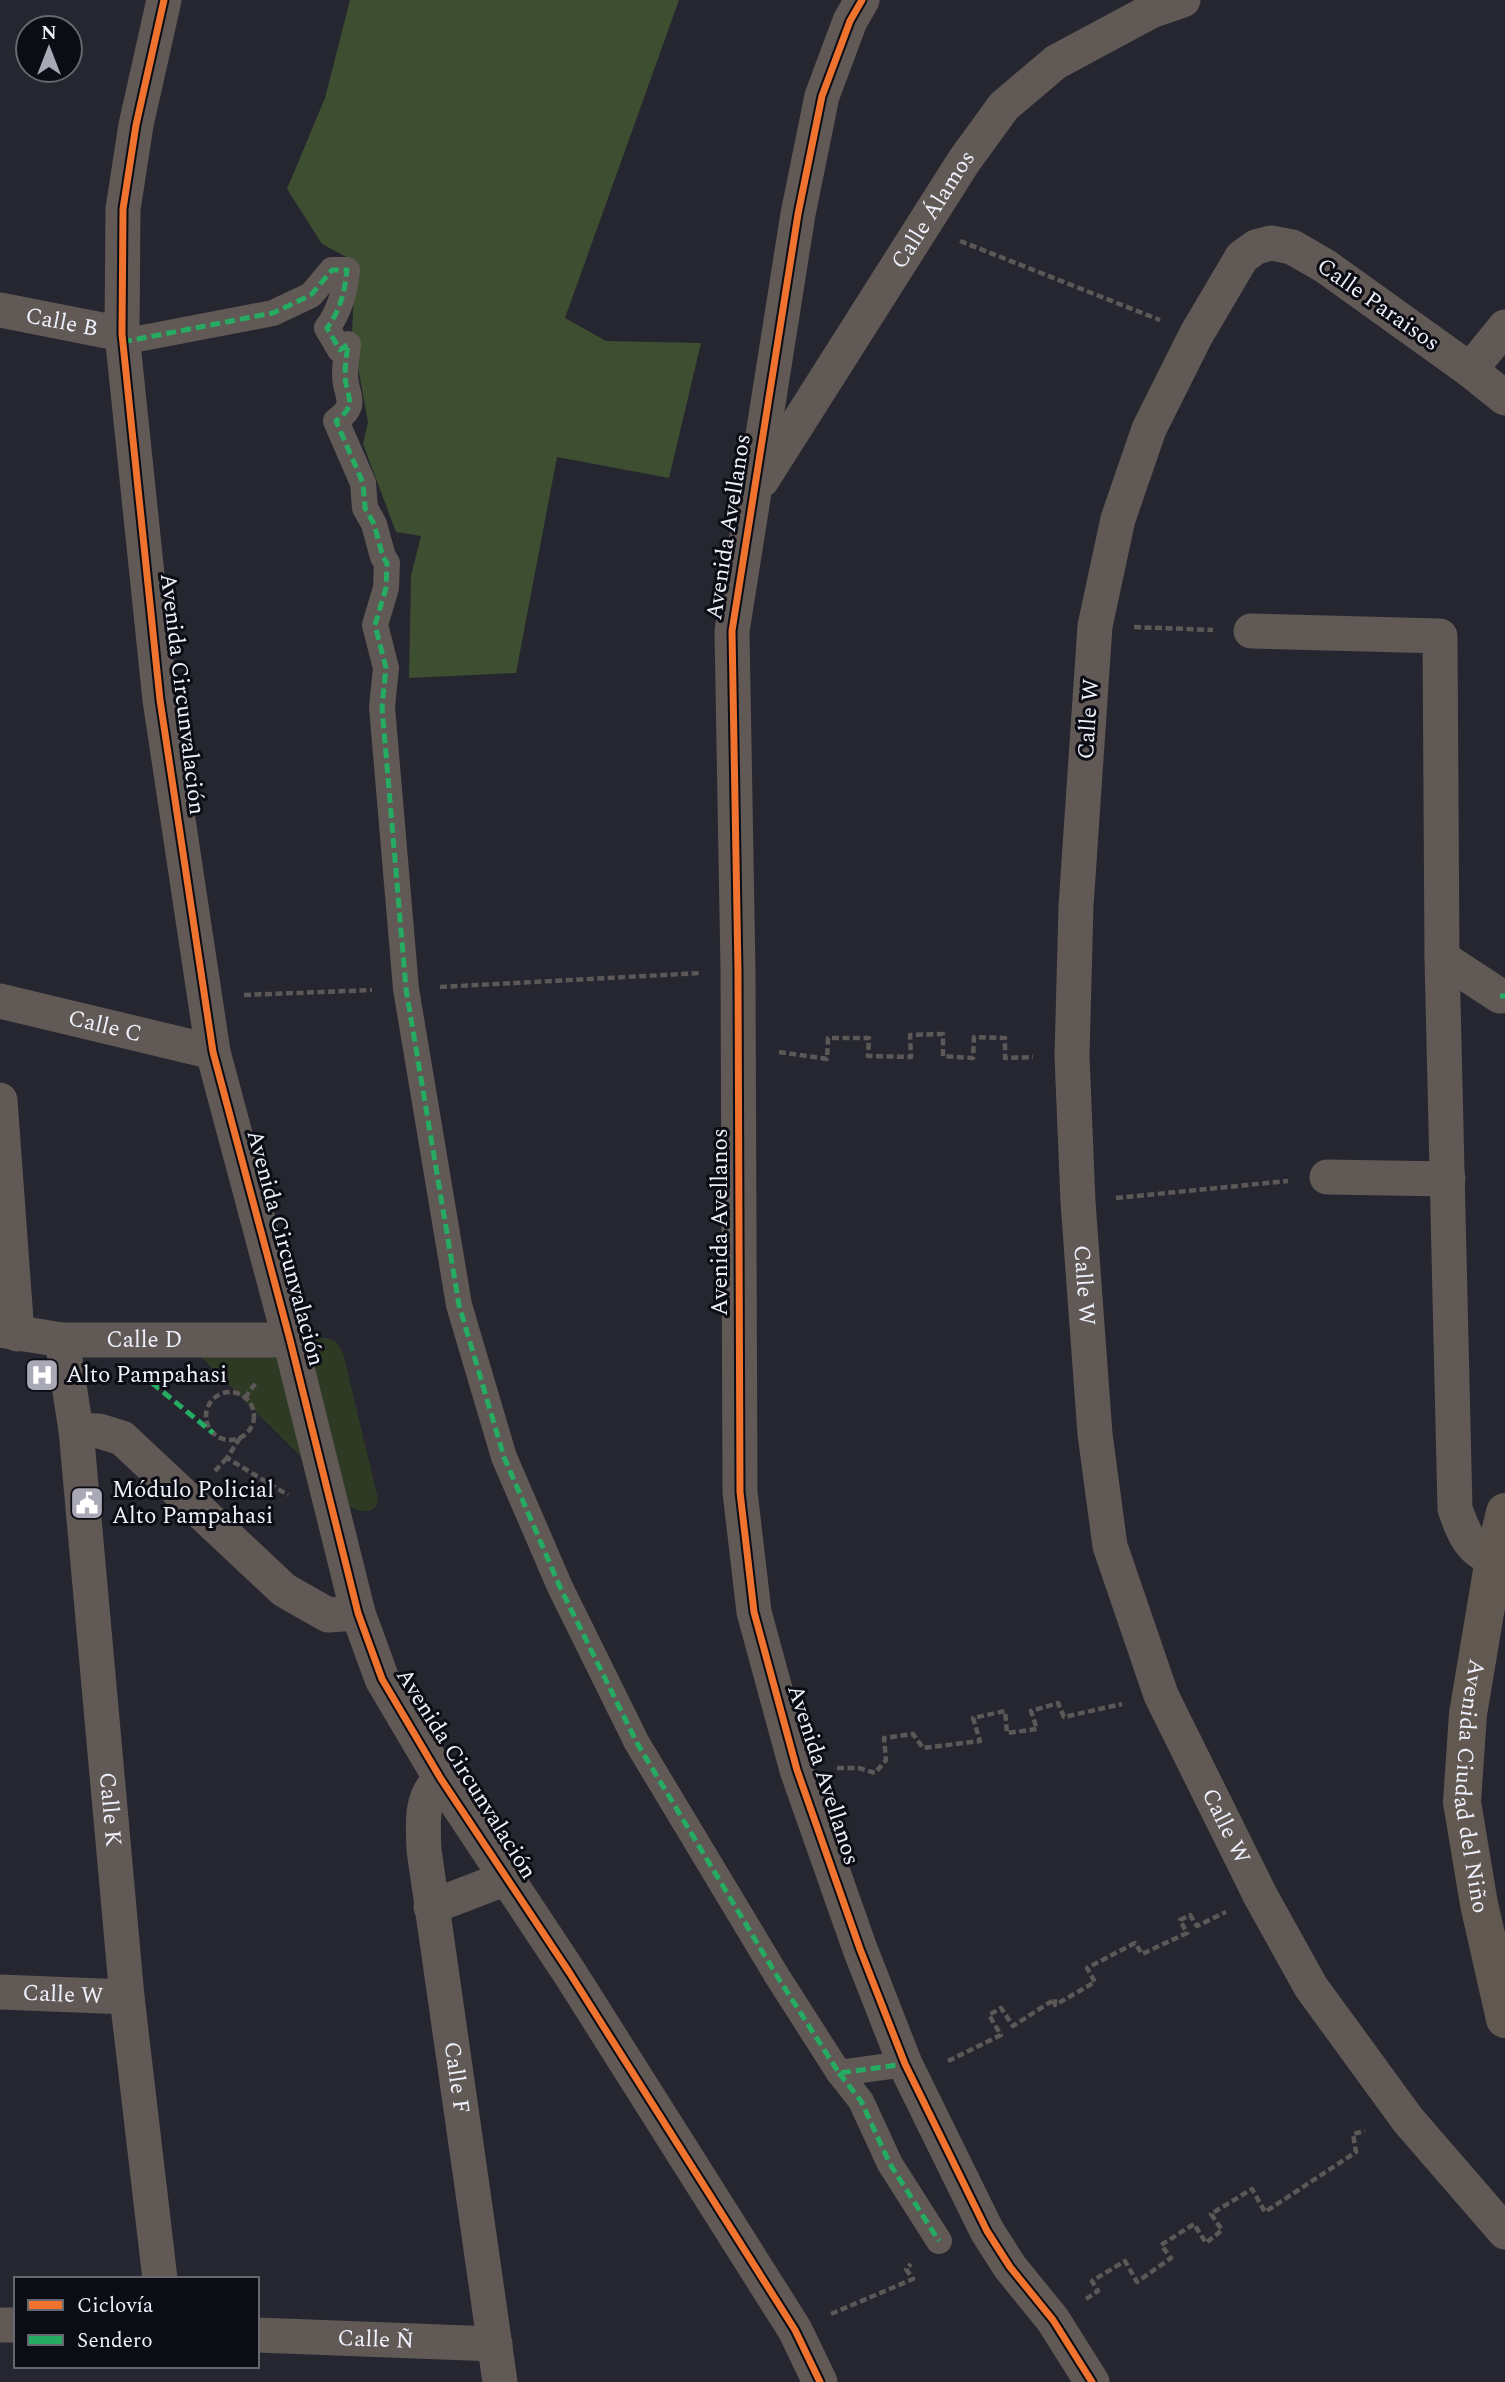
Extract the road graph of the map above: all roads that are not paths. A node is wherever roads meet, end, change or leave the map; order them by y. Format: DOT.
graph roads {
  1 [pos="164,0"];
  2 [pos="862,0"];
  3 [pos="1183,0"];
  4 [pos="1242,257"];
  5 [pos="0,310"];
  6 [pos="1505,327"];
  7 [pos="122,338"];
  8 [pos="1471,370"];
  9 [pos="1505,398"];
  10 [pos="754,492"];
  11 [pos="1251,631"];
  12 [pos="1442,958"];
  13 [pos="1502,996"];
  14 [pos="0,1001"];
  15 [pos="213,1052"];
  16 [pos="0,1100"];
  17 [pos="1327,1177"];
  18 [pos="1447,1179"];
  19 [pos="8,1332"];
  20 [pos="62,1340"];
  21 [pos="290,1340"];
  22 [pos="76,1430"];
  23 [pos="1505,1512"];
  24 [pos="1500,1560"];
  25 [pos="358,1614"];
  26 [pos="441,1779"];
  27 [pos="507,1878"];
  28 [pos="431,1907"];
  29 [pos="0,1992"];
  30 [pos="127,1997"];
  31 [pos="1505,2019"];
  32 [pos="905,2064"];
  33 [pos="839,2073"];
  34 [pos="1505,2232"];
  35 [pos="939,2241"];
  36 [pos="160,2277"];
  37 [pos="259,2335"];
  38 [pos="495,2343"];
  39 [pos="500,2382"];
  40 [pos="820,2382"];
  41 [pos="1092,2382"];
  1 -- 7 [label="street, Avenida Circunvalación"];
  2 -- 10 [label="street, Avenida Avellanos"];
  3 -- 10 [label="street, Calle Álamos"];
  4 -- 8 [label="street, Calle Paraisos"];
  4 -- 34 [label="street, Calle W"];
  5 -- 7 [label="street, Calle B"];
  6 -- 8 [label="street"];
  7 -- 15 [label="street, Avenida Circunvalación"];
  7 -- 33 [label="street"];
  8 -- 9 [label="street, Calle Paraisos"];
  10 -- 32 [label="street, Avenida Avellanos"];
  11 -- 12 [label="street"];
  12 -- 13 [label="street"];
  12 -- 18 [label="street"];
  14 -- 15 [label="street, Calle C"];
  15 -- 21 [label="street, Avenida Circunvalación"];
  16 -- 19 [label="street"];
  17 -- 18 [label="street"];
  18 -- 24 [label="street"];
  19 -- 20 [label="street, Calle D"];
  20 -- 21 [label="street, Calle D"];
  20 -- 22 [label="street, Calle K"];
  21 -- 25 [label="street, Avenida Circunvalación"];
  22 -- 25 [label="street"];
  22 -- 30 [label="street, Calle K"];
  23 -- 24 [label="main road, Avenida Ciudad del Niño"];
  24 -- 31 [label="main road, Avenida Ciudad del Niño"];
  25 -- 26 [label="street, Avenida Circunvalación"];
  26 -- 27 [label="street, Avenida Circunvalación"];
  26 -- 28 [label="street, Calle F"];
  27 -- 28 [label="street"];
  27 -- 40 [label="street, Avenida Circunvalación"];
  28 -- 38 [label="street, Calle F"];
  29 -- 30 [label="street, Calle W"];
  30 -- 36 [label="street, Calle K"];
  32 -- 33 [label="street"];
  32 -- 41 [label="street, Avenida Avellanos"];
  33 -- 35 [label="street"];
  37 -- 38 [label="street, Calle Ñ"];
  38 -- 39 [label="street, Calle F"];
}
